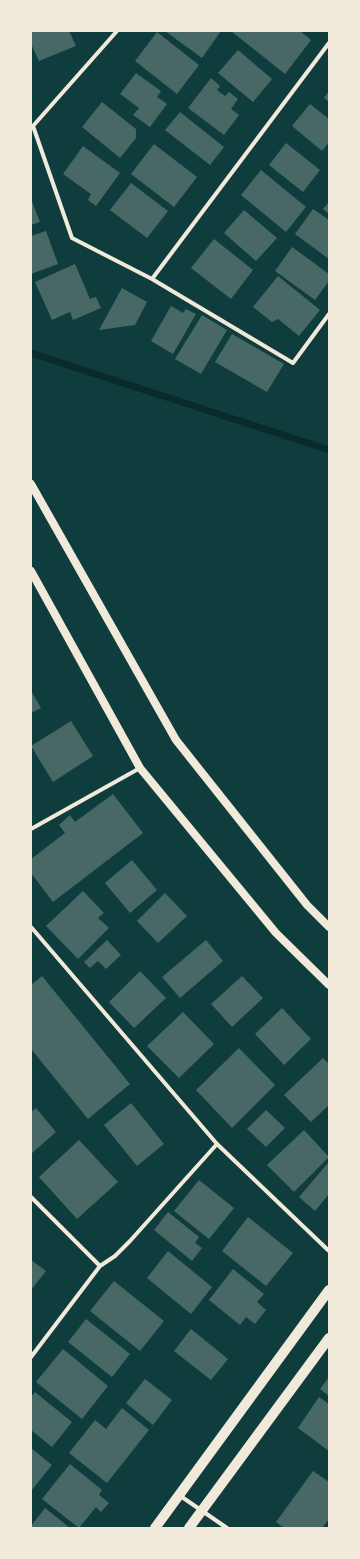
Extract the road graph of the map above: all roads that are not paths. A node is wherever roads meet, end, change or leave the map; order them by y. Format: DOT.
graph roads {
  1 [pos="117,31"];
  2 [pos="329,43"];
  3 [pos="32,124"];
  4 [pos="152,279"];
  5 [pos="329,314"];
  6 [pos="31,484"];
  7 [pos="31,571"];
  8 [pos="140,768"];
  9 [pos="31,829"];
  10 [pos="31,927"];
  11 [pos="329,927"];
  12 [pos="329,985"];
  13 [pos="217,1144"];
  14 [pos="31,1197"];
  15 [pos="329,1251"];
  16 [pos="100,1266"];
  17 [pos="329,1290"];
  18 [pos="329,1338"];
  19 [pos="31,1357"];
  20 [pos="179,1495"];
  21 [pos="201,1510"];
  22 [pos="155,1528"];
  23 [pos="189,1528"];
  24 [pos="226,1528"];
  1 -- 3 [label="street"];
  2 -- 4 [label="street"];
  3 -- 4 [label="street"];
  4 -- 5 [label="street"];
  6 -- 11 [label="main road"];
  7 -- 8 [label="main road"];
  8 -- 9 [label="street"];
  8 -- 12 [label="main road"];
  10 -- 13 [label="street"];
  13 -- 15 [label="street"];
  13 -- 16 [label="street"];
  14 -- 16 [label="street"];
  16 -- 19 [label="street"];
  17 -- 20 [label="main road"];
  18 -- 21 [label="main road"];
  20 -- 21 [label="street"];
  20 -- 22 [label="main road"];
  21 -- 23 [label="main road"];
  21 -- 24 [label="street"];
}
